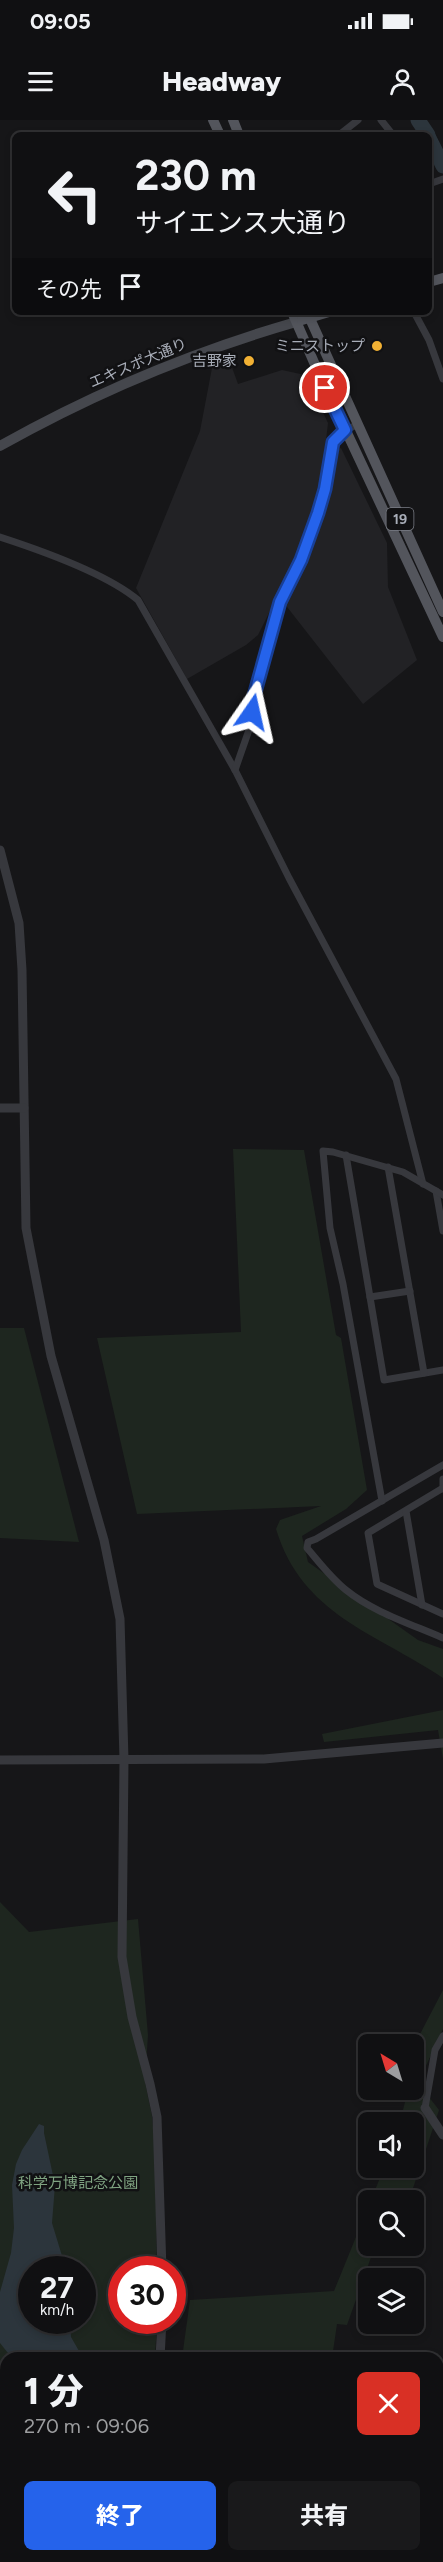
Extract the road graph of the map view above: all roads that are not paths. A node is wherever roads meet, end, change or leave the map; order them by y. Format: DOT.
graph roads {
  1 [pos="358,120"];
  2 [pos="381,120"];
  3 [pos="343,132"];
  4 [pos="391,132"];
  5 [pos="308,315"];
  6 [pos="416,315"];
  7 [pos="294,317"];
  8 [pos="443,379"];
  9 [pos="357,425"];
  10 [pos="345,430"];
  11 [pos="0,446"];
  12 [pos="0,537"];
  13 [pos="443,612"];
  14 [pos="443,637"];
  15 [pos="235,770"];
  16 [pos="0,850"];
  17 [pos="0,1108"];
  18 [pos="24,1108"];
  19 [pos="346,1155"];
  20 [pos="388,1167"];
  21 [pos="423,1184"];
  22 [pos="440,1193"];
  23 [pos="443,1231"];
  24 [pos="410,1291"];
  25 [pos="370,1297"];
  26 [pos="443,1370"];
  27 [pos="424,1373"];
  28 [pos="443,1465"];
  29 [pos="443,1479"];
  30 [pos="443,1489"];
  31 [pos="382,1501"];
  32 [pos="406,1511"];
  33 [pos="422,1605"];
  34 [pos="443,1614"];
  35 [pos="443,1638"];
  36 [pos="443,1743"];
  37 [pos="0,1760"];
  38 [pos="124,1760"];
  39 [pos="443,2036"];
  40 [pos="425,2109"];
  41 [pos="443,2135"];
  42 [pos="162,2256"];
  43 [pos="161,2334"];
  44 [pos="160,2352"];
  1 -- 3 [label="street"];
  2 -- 4 [label="street"];
  5 -- 7 [label="main road, エキスポ大通り"];
  5 -- 9 [label="main road, 19"];
  6 -- 8 [label="street"];
  7 -- 10 [label="main road, 19"];
  7 -- 11 [label="main road, エキスポ大通り"];
  9 -- 10 [label="street"];
  9 -- 13 [label="main road, 19"];
  10 -- 14 [label="main road, 19"];
  10 -- 15 [label="street"];
  12 -- 15 [label="street"];
  15 -- 21 [label="street"];
  16 -- 18 [label="street"];
  17 -- 18 [label="street"];
  18 -- 38 [label="street"];
  19 -- 20 [label="street"];
  19 -- 25 [label="street"];
  19 -- 31 [label="street"];
  20 -- 21 [label="street"];
  20 -- 24 [label="street"];
  21 -- 22 [label="street"];
  22 -- 23 [label="street"];
  24 -- 25 [label="street"];
  24 -- 27 [label="street"];
  25 -- 27 [label="street"];
  26 -- 27 [label="street"];
  28 -- 31 [label="street"];
  29 -- 30 [label="street"];
  30 -- 32 [label="street"];
  31 -- 35 [label="street"];
  32 -- 33 [label="street"];
  32 -- 33 [label="street"];
  33 -- 34 [label="street"];
  36 -- 38 [label="street"];
  37 -- 38 [label="street"];
  38 -- 42 [label="street"];
  39 -- 40 [label="street"];
  40 -- 41 [label="street"];
  43 -- 44 [label="street"];
}
